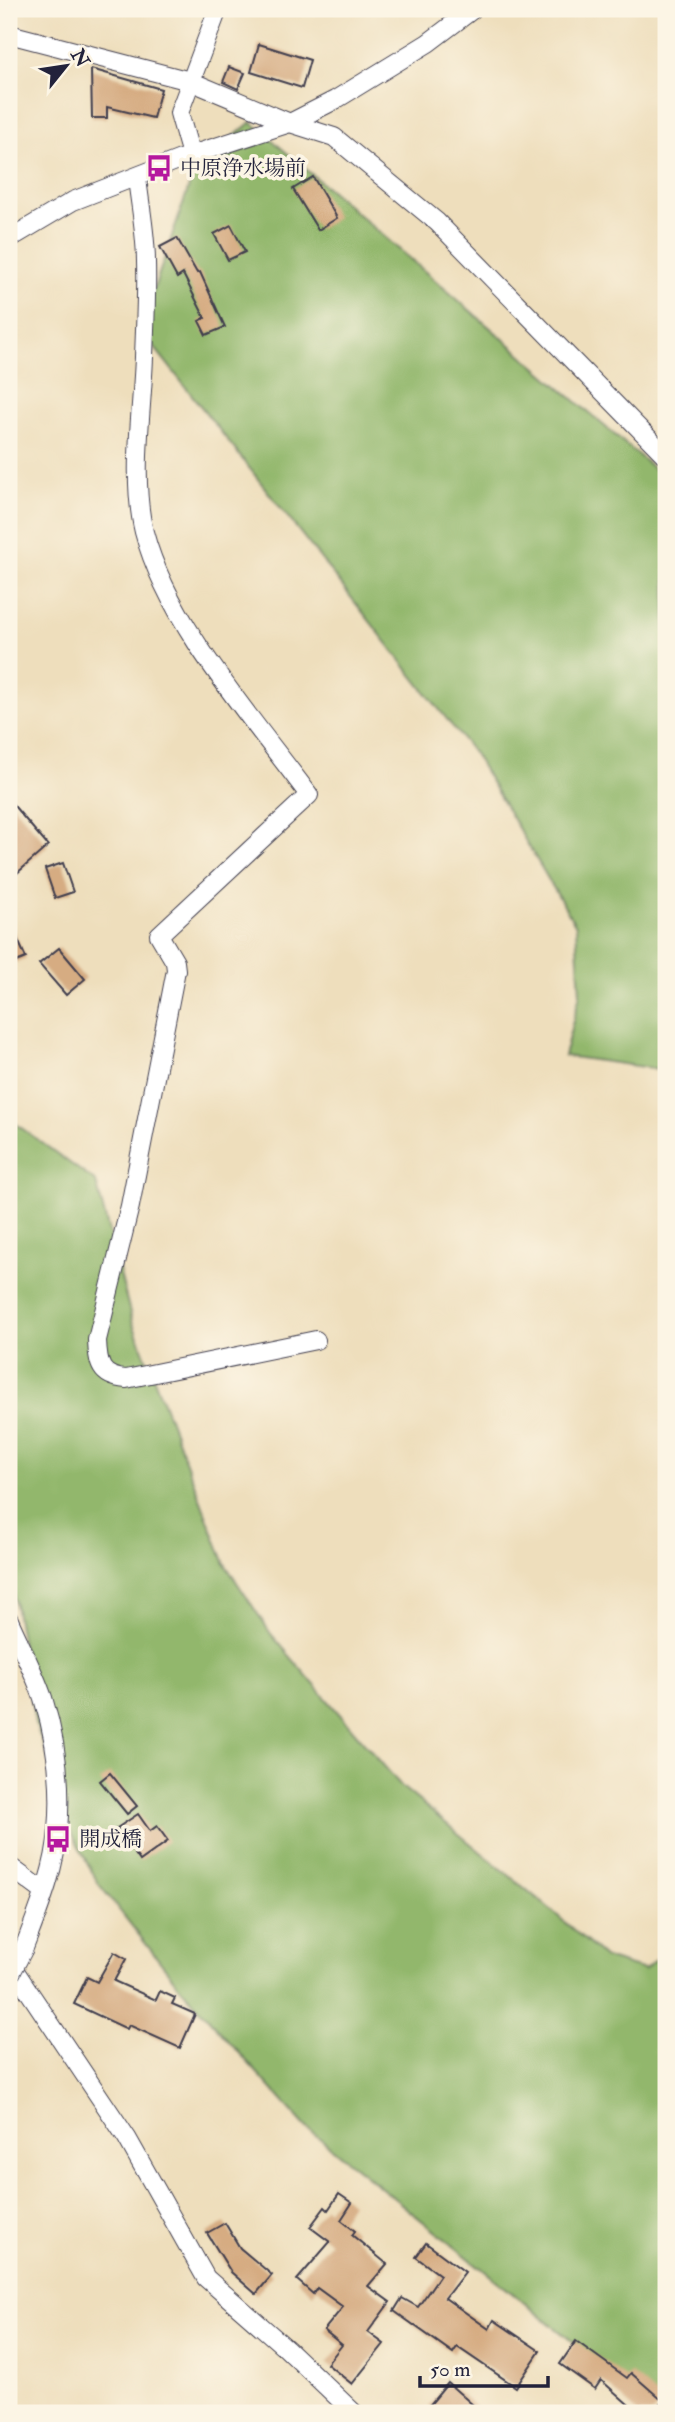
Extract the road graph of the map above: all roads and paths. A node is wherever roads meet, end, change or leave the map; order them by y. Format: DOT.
graph roads {
  1 [pos="218,9"];
  2 [pos="473,9"];
  3 [pos="9,34"];
  4 [pos="190,81"];
  5 [pos="290,123"];
  6 [pos="191,155"];
  7 [pos="136,178"];
  8 [pos="12,231"];
  9 [pos="666,456"];
  10 [pos="316,1340"];
  11 [pos="9,1620"];
  12 [pos="9,1866"];
  13 [pos="44,1892"];
  14 [pos="9,1962"];
  15 [pos="9,1977"];
  16 [pos="354,2413"];
  1 -- 4 [label="street"];
  2 -- 5 [label="street"];
  3 -- 4 [label="street"];
  4 -- 5 [label="street"];
  4 -- 6 [label="street"];
  5 -- 6 [label="street"];
  5 -- 9 [label="street"];
  6 -- 7 [label="street"];
  7 -- 8 [label="street"];
  7 -- 10 [label="street"];
  11 -- 13 [label="street"];
  12 -- 13 [label="street"];
  13 -- 15 [label="street, bridge"];
  14 -- 16 [label="street"];
}
